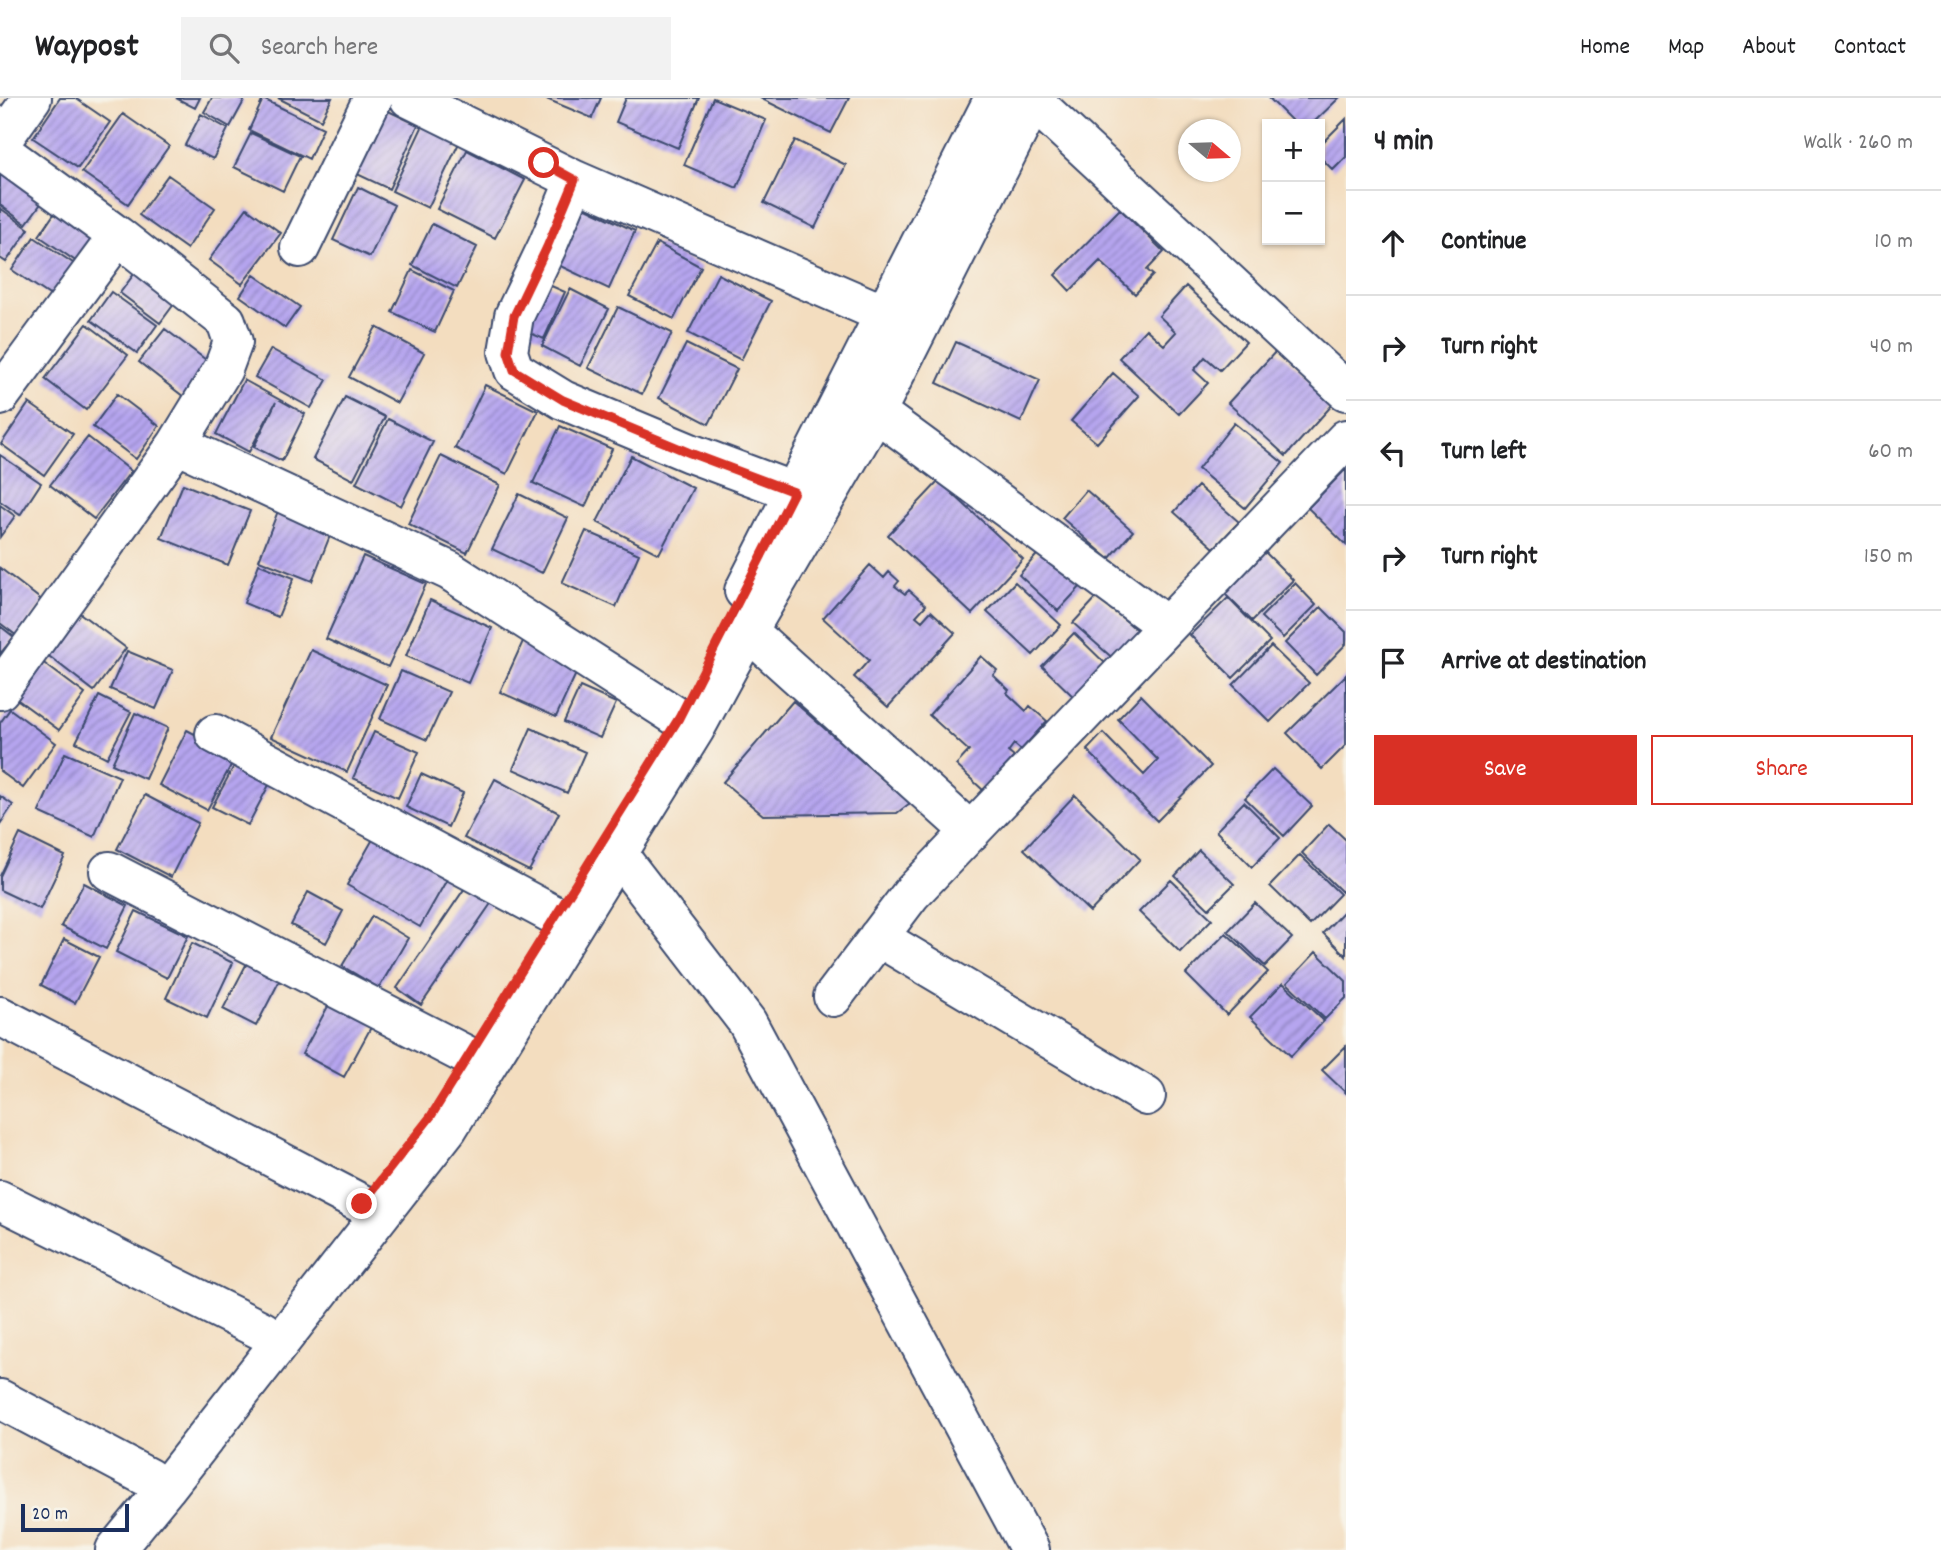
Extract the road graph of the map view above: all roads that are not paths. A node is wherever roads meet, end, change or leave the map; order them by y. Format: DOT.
graph roads {
  1 [pos="32,98"];
  2 [pos="373,98"];
  3 [pos="409,98"];
  4 [pos="994,98"];
  5 [pos="1033,99"];
  6 [pos="0,142"];
  7 [pos="0,150"];
  8 [pos="575,180"];
  9 [pos="118,236"];
  10 [pos="300,248"];
  11 [pos="884,314"];
  12 [pos="1346,391"];
  13 [pos="0,396"];
  14 [pos="876,412"];
  15 [pos="1346,439"];
  16 [pos="177,444"];
  17 [pos="794,492"];
  18 [pos="1167,626"];
  19 [pos="748,631"];
  20 [pos="0,690"];
  21 [pos="679,718"];
  22 [pos="215,734"];
  23 [pos="971,832"];
  24 [pos="617,853"];
  25 [pos="109,871"];
  26 [pos="556,916"];
  27 [pos="878,937"];
  28 [pos="833,997"];
  29 [pos="0,1016"];
  30 [pos="468,1056"];
  31 [pos="1146,1096"];
  32 [pos="0,1200"];
  33 [pos="362,1204"];
  34 [pos="263,1331"];
  35 [pos="0,1399"];
  36 [pos="149,1478"];
  37 [pos="89,1550"];
  38 [pos="114,1550"];
  39 [pos="1030,1550"];
  1 -- 6 [label="street"];
  2 -- 10 [label="street"];
  3 -- 8 [label="street"];
  4 -- 11 [label="street"];
  5 -- 12 [label="street"];
  5 -- 14 [label="street"];
  7 -- 9 [label="street"];
  8 -- 11 [label="street"];
  8 -- 17 [label="street"];
  9 -- 13 [label="street"];
  9 -- 16 [label="street"];
  11 -- 17 [label="street"];
  14 -- 18 [label="street"];
  14 -- 19 [label="street"];
  15 -- 18 [label="street"];
  16 -- 20 [label="street"];
  16 -- 21 [label="street"];
  17 -- 21 [label="street"];
  18 -- 23 [label="street"];
  19 -- 23 [label="street"];
  19 -- 24 [label="street"];
  21 -- 26 [label="street"];
  22 -- 26 [label="street"];
  23 -- 27 [label="street"];
  24 -- 38 [label="street"];
  24 -- 39 [label="street"];
  25 -- 30 [label="street"];
  26 -- 30 [label="street"];
  27 -- 28 [label="street"];
  27 -- 31 [label="street"];
  29 -- 33 [label="street"];
  30 -- 33 [label="street"];
  32 -- 34 [label="street"];
  33 -- 34 [label="street"];
  34 -- 36 [label="street"];
  35 -- 36 [label="street"];
  36 -- 37 [label="street"];
}
